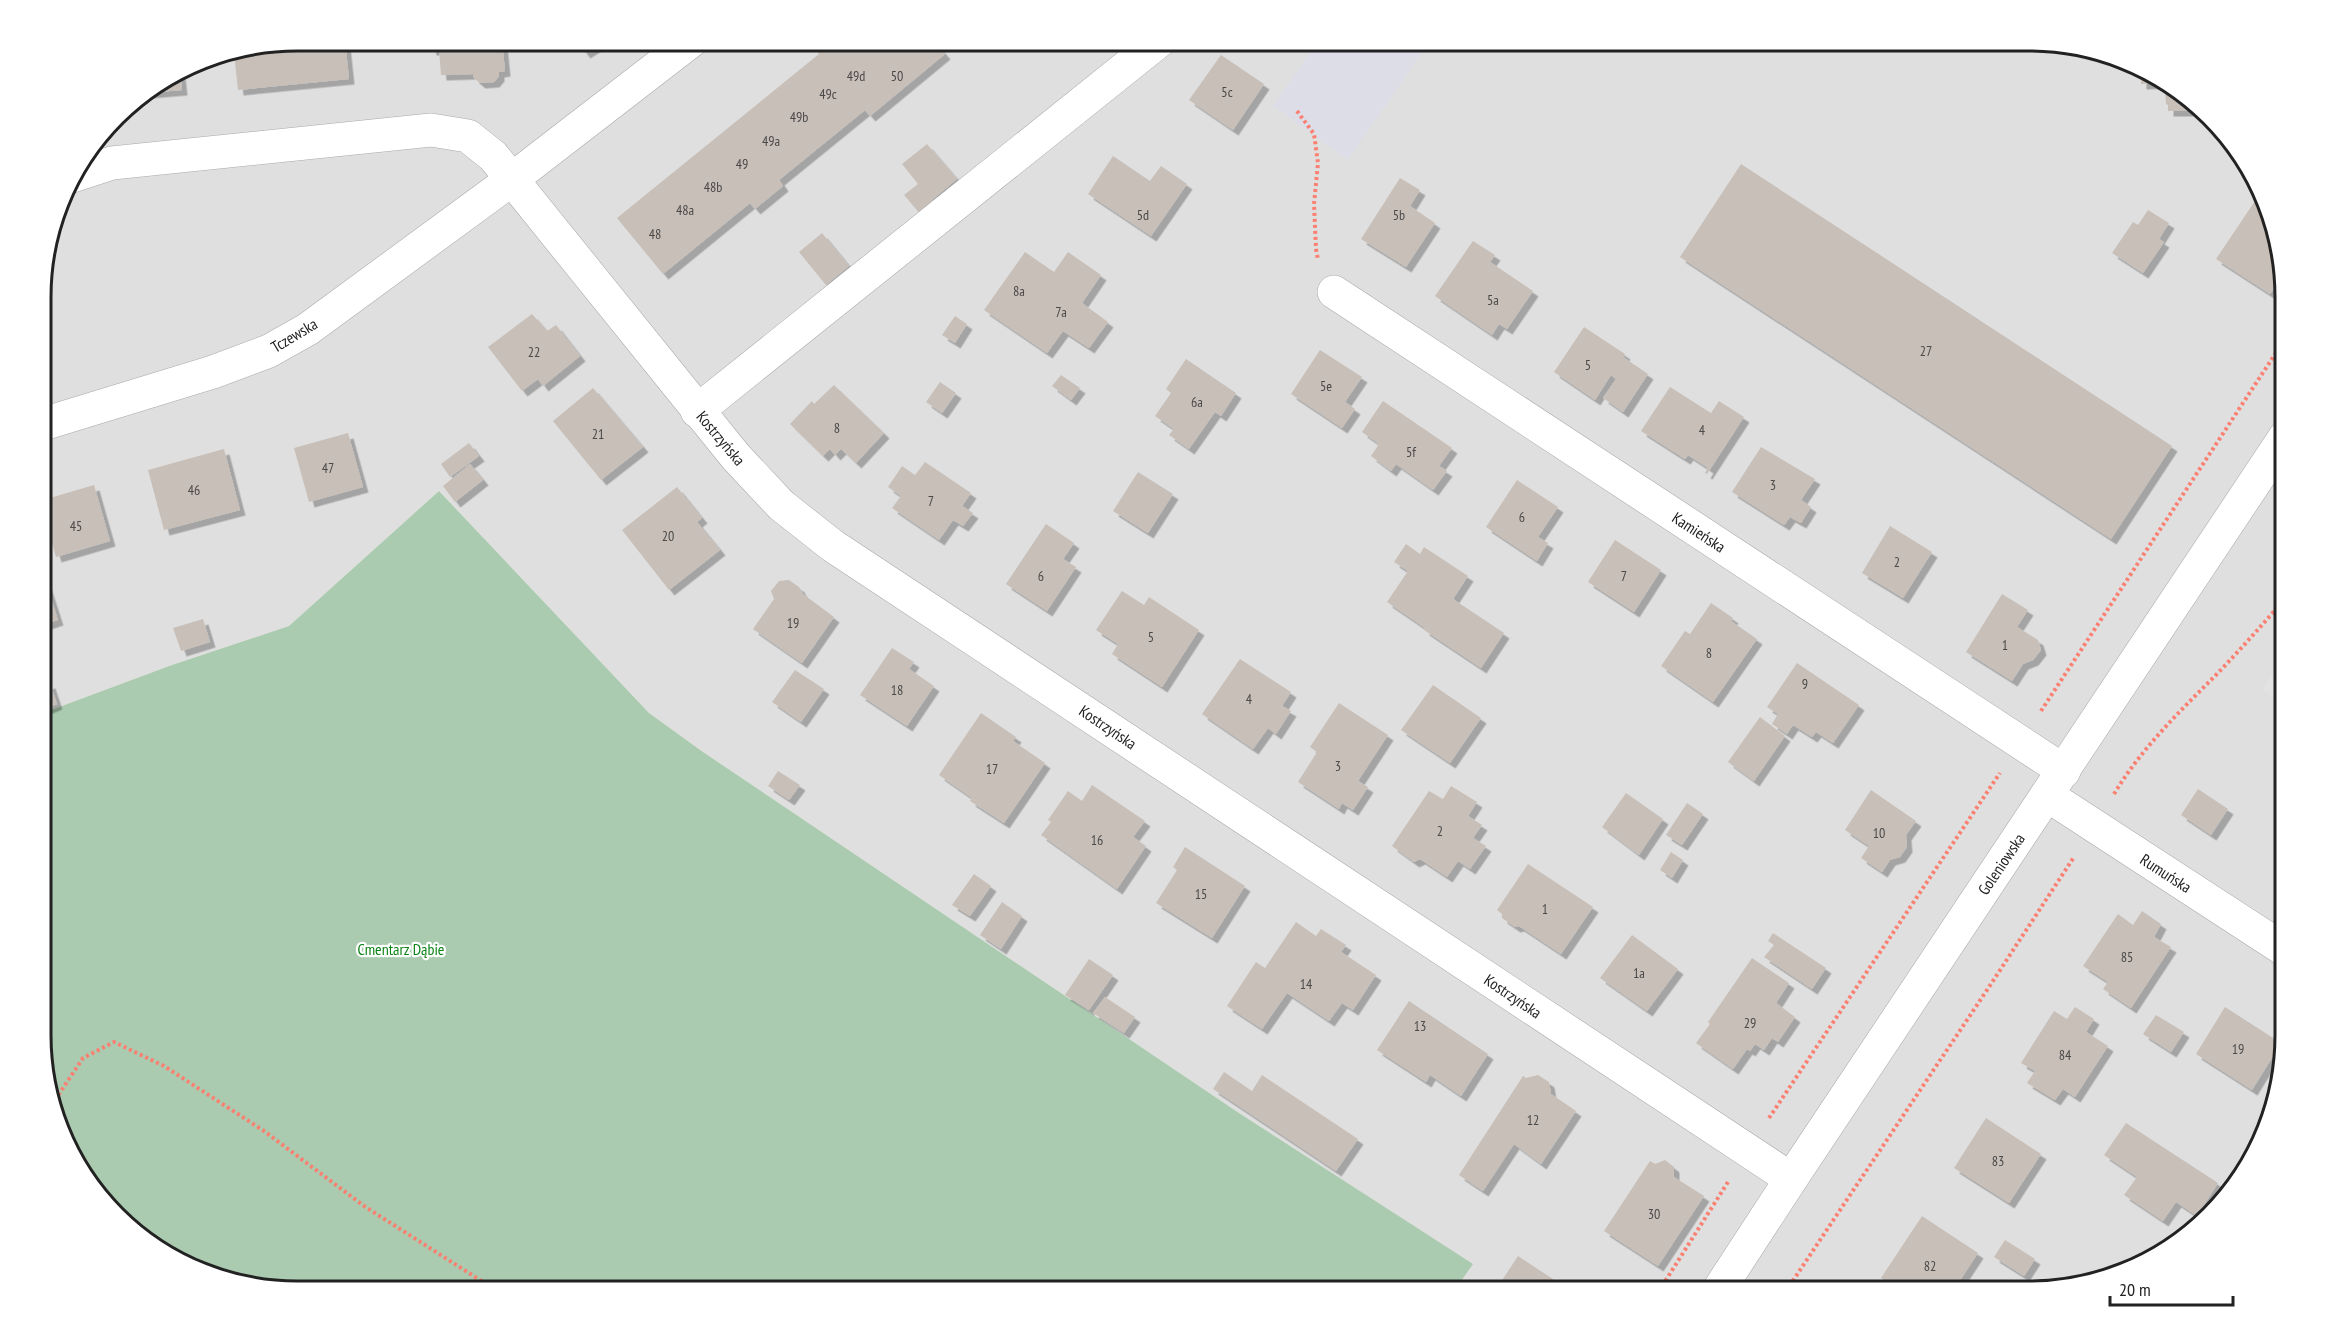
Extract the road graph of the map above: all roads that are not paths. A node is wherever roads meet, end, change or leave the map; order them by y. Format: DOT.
graph roads {
  1 [pos="677,51"];
  2 [pos="1145,51"];
  3 [pos="85,172"];
  4 [pos="511,180"];
  5 [pos="1334,292"];
  6 [pos="698,411"];
  7 [pos="51,422"];
  8 [pos="2275,452"];
  9 [pos="2056,783"];
  10 [pos="2275,944"];
  11 [pos="1791,1179"];
  12 [pos="1725,1281"];
  1 -- 4 [label="street, Tczewska"];
  2 -- 6 [label="street"];
  3 -- 4 [label="street"];
  4 -- 6 [label="street, Kostrzyńska"];
  4 -- 7 [label="street, Tczewska"];
  5 -- 9 [label="street, Kamieńska"];
  6 -- 11 [label="street, Kostrzyńska"];
  8 -- 9 [label="street, Goleniowska"];
  9 -- 10 [label="street, Rumuńska"];
  9 -- 11 [label="street, Goleniowska"];
  11 -- 12 [label="street, Goleniowska"];
}
